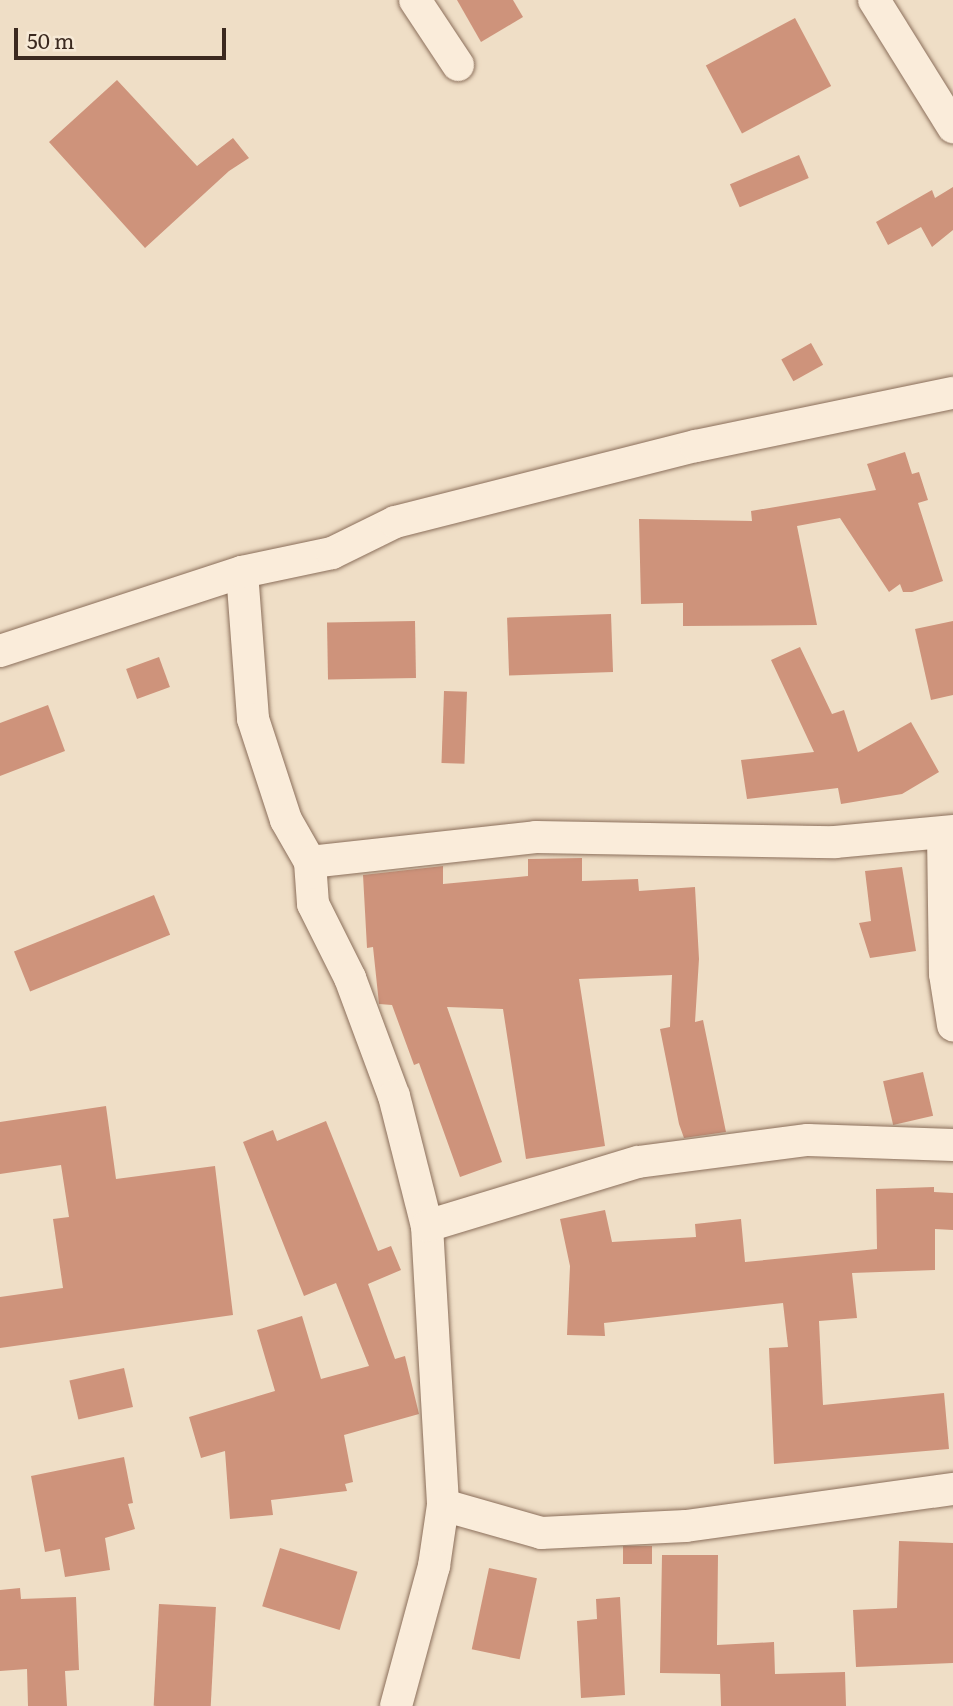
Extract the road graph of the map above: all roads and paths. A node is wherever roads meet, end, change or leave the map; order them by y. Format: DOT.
graph roads {
  1 [pos="415,0"];
  2 [pos="874,0"];
  3 [pos="458,65"];
  4 [pos="953,127"];
  5 [pos="953,393"];
  6 [pos="242,572"];
  7 [pos="0,651"];
  8 [pos="948,832"];
  9 [pos="310,862"];
  10 [pos="953,1025"];
  11 [pos="953,1145"];
  12 [pos="427,1226"];
  13 [pos="953,1489"];
  14 [pos="443,1505"];
  15 [pos="396,1706"];
  1 -- 3 [label="street"];
  2 -- 4 [label="street"];
  5 -- 6 [label="street"];
  6 -- 7 [label="street"];
  6 -- 9 [label="street"];
  8 -- 9 [label="street"];
  8 -- 10 [label="street"];
  9 -- 12 [label="street"];
  11 -- 12 [label="street"];
  12 -- 14 [label="street"];
  13 -- 14 [label="street"];
  14 -- 15 [label="street"];
}
